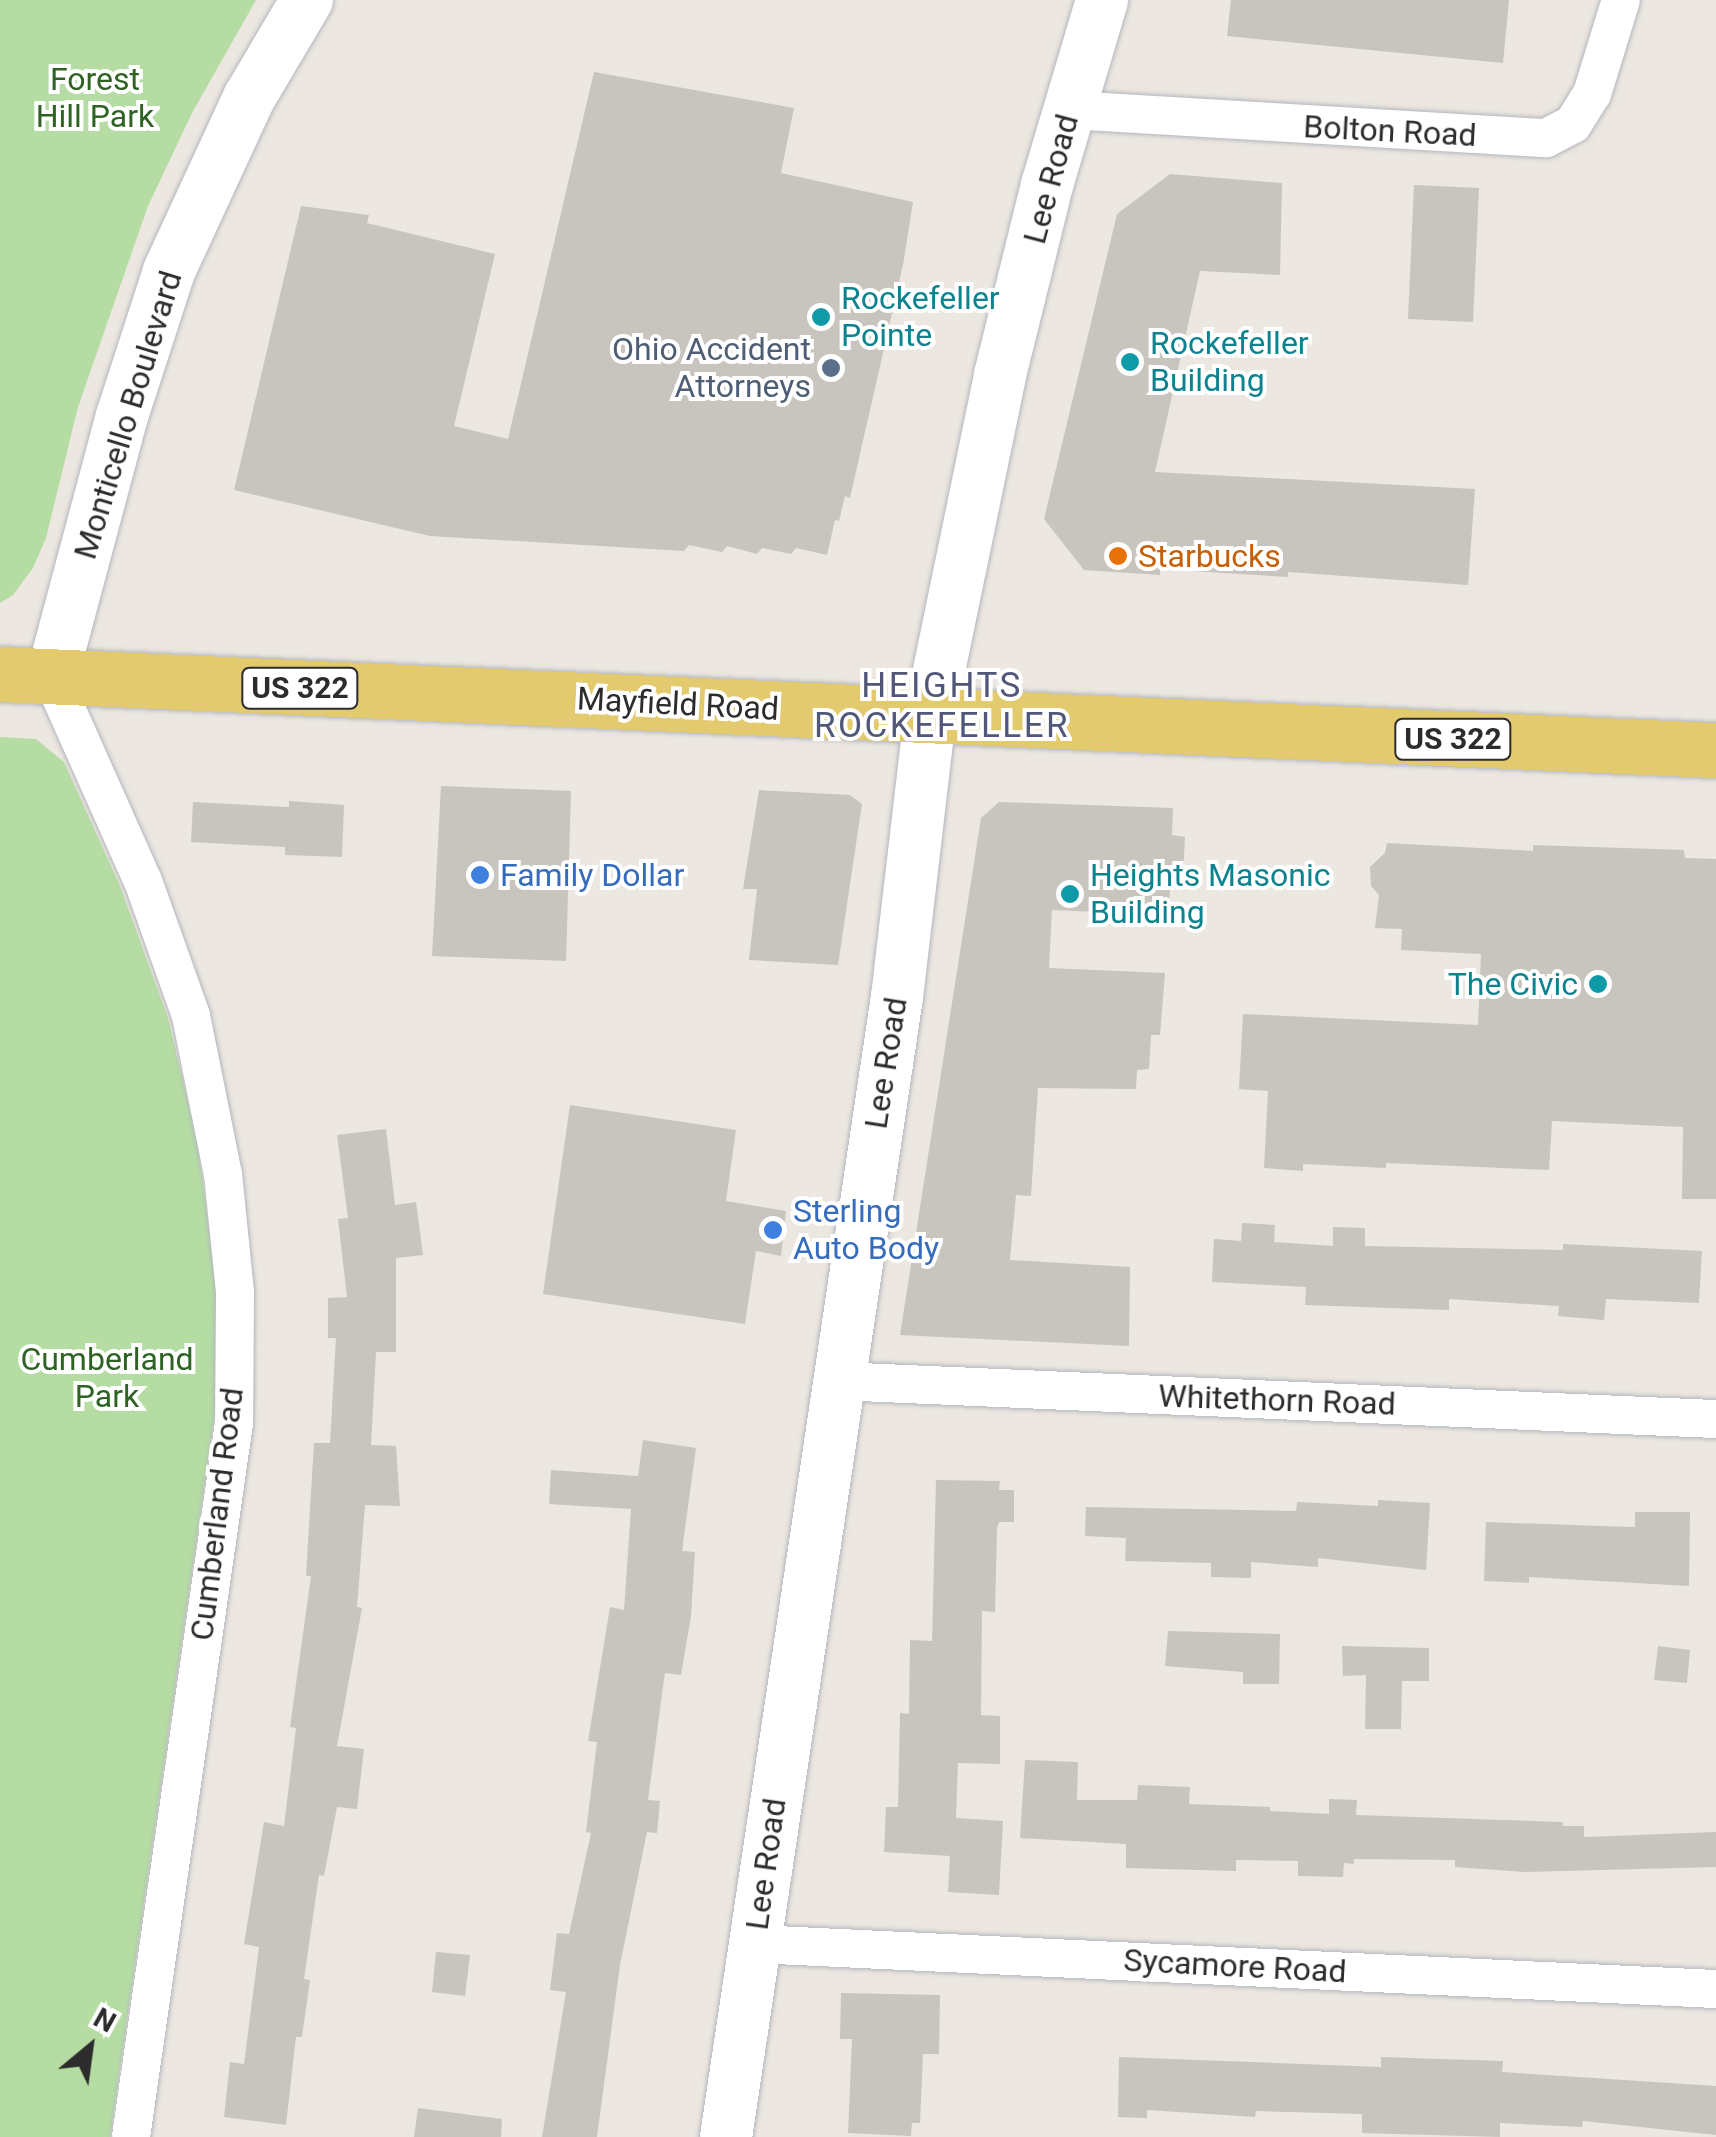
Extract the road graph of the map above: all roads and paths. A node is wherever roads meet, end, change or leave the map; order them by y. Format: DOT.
graph roads {
  1 [pos="306,0"];
  2 [pos="1102,0"];
  3 [pos="1621,0"];
  4 [pos="1070,110"];
  5 [pos="26,676"];
  6 [pos="930,714"];
  7 [pos="1716,750"];
  8 [pos="837,1381"];
  9 [pos="1716,1419"];
  10 [pos="754,1944"];
  11 [pos="1716,1988"];
  12 [pos="131,2137"];
  13 [pos="726,2137"];
  1 -- 5 [label="main road, Monticello Boulevard"];
  2 -- 4 [label="main road, Lee Road"];
  3 -- 4 [label="street, Bolton Road"];
  4 -- 6 [label="main road, Lee Road"];
  5 -- 6 [label="main road, Mayfield Road / US 322"];
  5 -- 12 [label="street, Cumberland Road"];
  6 -- 7 [label="main road, Mayfield Road / US 322"];
  6 -- 8 [label="main road, Lee Road"];
  8 -- 9 [label="street, Whitethorn Road"];
  8 -- 10 [label="main road, Lee Road"];
  10 -- 11 [label="street, Sycamore Road"];
  10 -- 13 [label="main road, Lee Road"];
}
